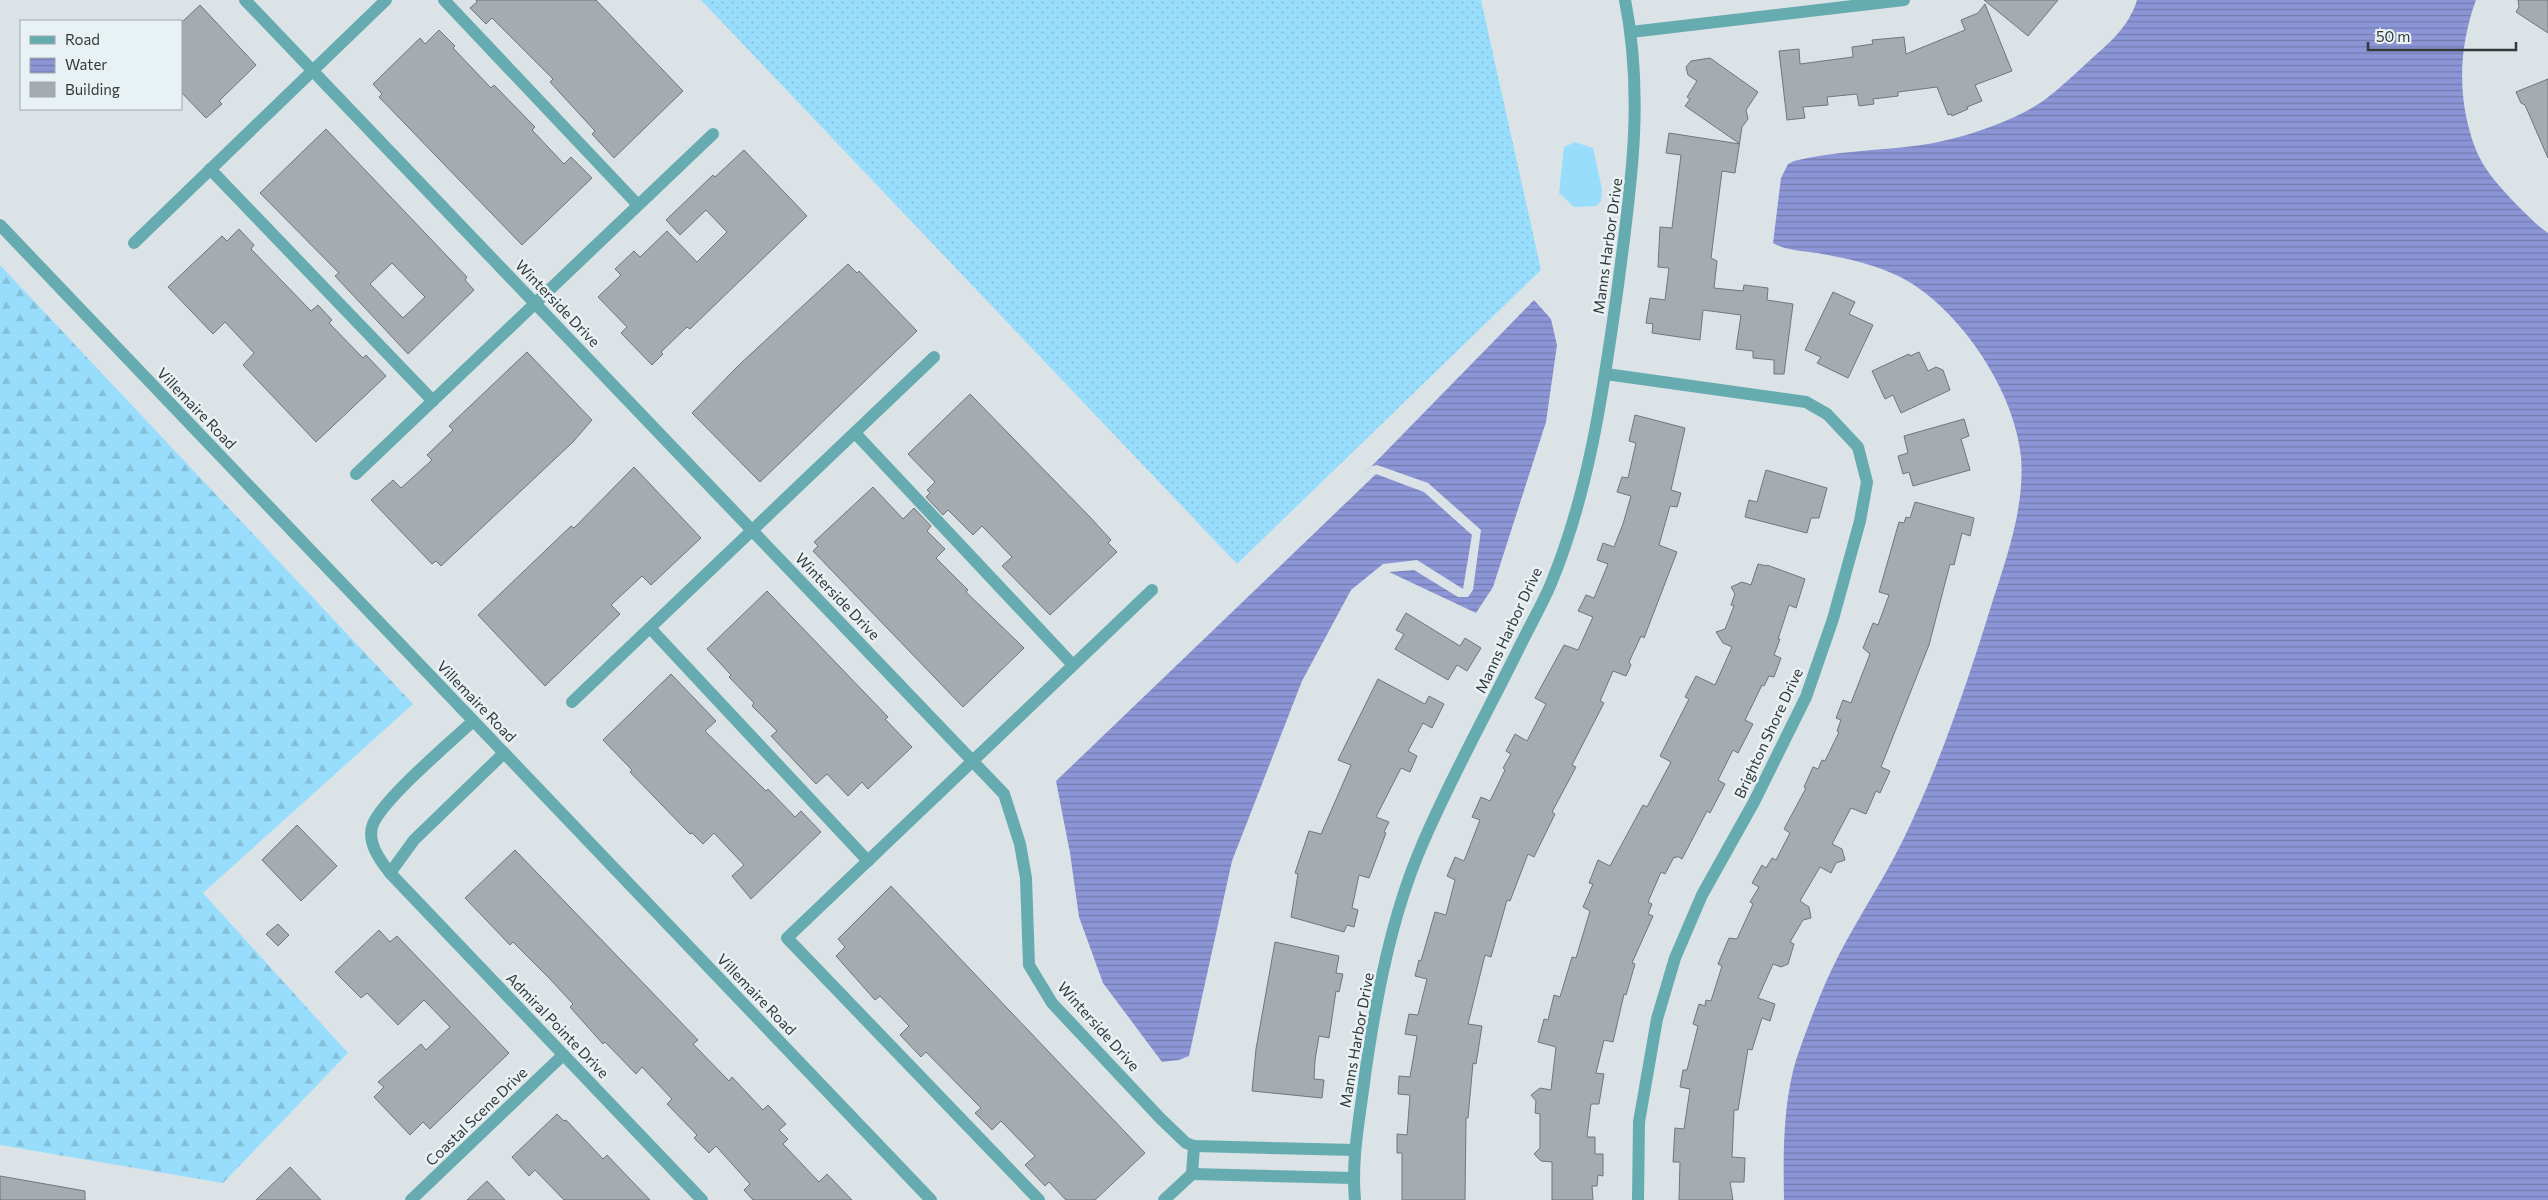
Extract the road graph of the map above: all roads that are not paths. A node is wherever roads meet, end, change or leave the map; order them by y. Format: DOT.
graph roads {
  1 [pos="245,0"];
  2 [pos="386,0"];
  3 [pos="444,0"];
  4 [pos="1625,0"];
  5 [pos="1904,0"];
  6 [pos="1631,32"];
  7 [pos="313,71"];
  8 [pos="713,134"];
  9 [pos="210,170"];
  10 [pos="638,205"];
  11 [pos="0,225"];
  12 [pos="134,243"];
  13 [pos="535,303"];
  14 [pos="934,358"];
  15 [pos="1606,374"];
  16 [pos="433,401"];
  17 [pos="855,433"];
  18 [pos="356,474"];
  19 [pos="752,530"];
  20 [pos="1152,590"];
  21 [pos="650,628"];
  22 [pos="1073,665"];
  23 [pos="572,702"];
  24 [pos="473,721"];
  25 [pos="504,752"];
  26 [pos="973,761"];
  27 [pos="868,861"];
  28 [pos="390,873"];
  29 [pos="563,1055"];
  30 [pos="1194,1146"];
  31 [pos="1355,1150"];
  32 [pos="1192,1174"];
  33 [pos="1353,1178"];
  34 [pos="411,1200"];
  35 [pos="702,1200"];
  36 [pos="931,1200"];
  37 [pos="1039,1200"];
  38 [pos="1164,1200"];
  39 [pos="1355,1200"];
  40 [pos="1638,1200"];
  1 -- 7 [label="street, Winterside Drive"];
  2 -- 7 [label="street"];
  3 -- 10 [label="street"];
  4 -- 6 [label="street, Manns Harbor Drive"];
  5 -- 6 [label="street"];
  6 -- 15 [label="street, Manns Harbor Drive"];
  7 -- 9 [label="street"];
  7 -- 13 [label="street, Winterside Drive"];
  8 -- 10 [label="street"];
  9 -- 12 [label="street"];
  9 -- 16 [label="street"];
  10 -- 13 [label="street"];
  11 -- 24 [label="street, Villemaire Road"];
  13 -- 16 [label="street"];
  13 -- 19 [label="street, Winterside Drive"];
  14 -- 17 [label="street"];
  15 -- 31 [label="street, Manns Harbor Drive"];
  15 -- 40 [label="street, Brighton Shore Drive"];
  16 -- 18 [label="street"];
  17 -- 19 [label="street"];
  17 -- 22 [label="street"];
  19 -- 21 [label="street"];
  19 -- 26 [label="street, Winterside Drive"];
  20 -- 22 [label="street"];
  21 -- 23 [label="street"];
  21 -- 27 [label="street"];
  22 -- 26 [label="street"];
  24 -- 25 [label="street, Villemaire Road"];
  24 -- 28 [label="street, Admiral Pointe Drive"];
  25 -- 28 [label="street"];
  25 -- 36 [label="street, Villemaire Road"];
  26 -- 27 [label="street"];
  26 -- 30 [label="street, Winterside Drive"];
  27 -- 37 [label="street"];
  28 -- 29 [label="street, Admiral Pointe Drive"];
  29 -- 34 [label="street, Coastal Scene Drive"];
  29 -- 35 [label="street, Admiral Pointe Drive"];
  30 -- 31 [label="street"];
  30 -- 32 [label="street"];
  31 -- 33 [label="street, Manns Harbor Drive"];
  32 -- 33 [label="street"];
  32 -- 38 [label="street"];
  33 -- 39 [label="street, Manns Harbor Drive"];
}
